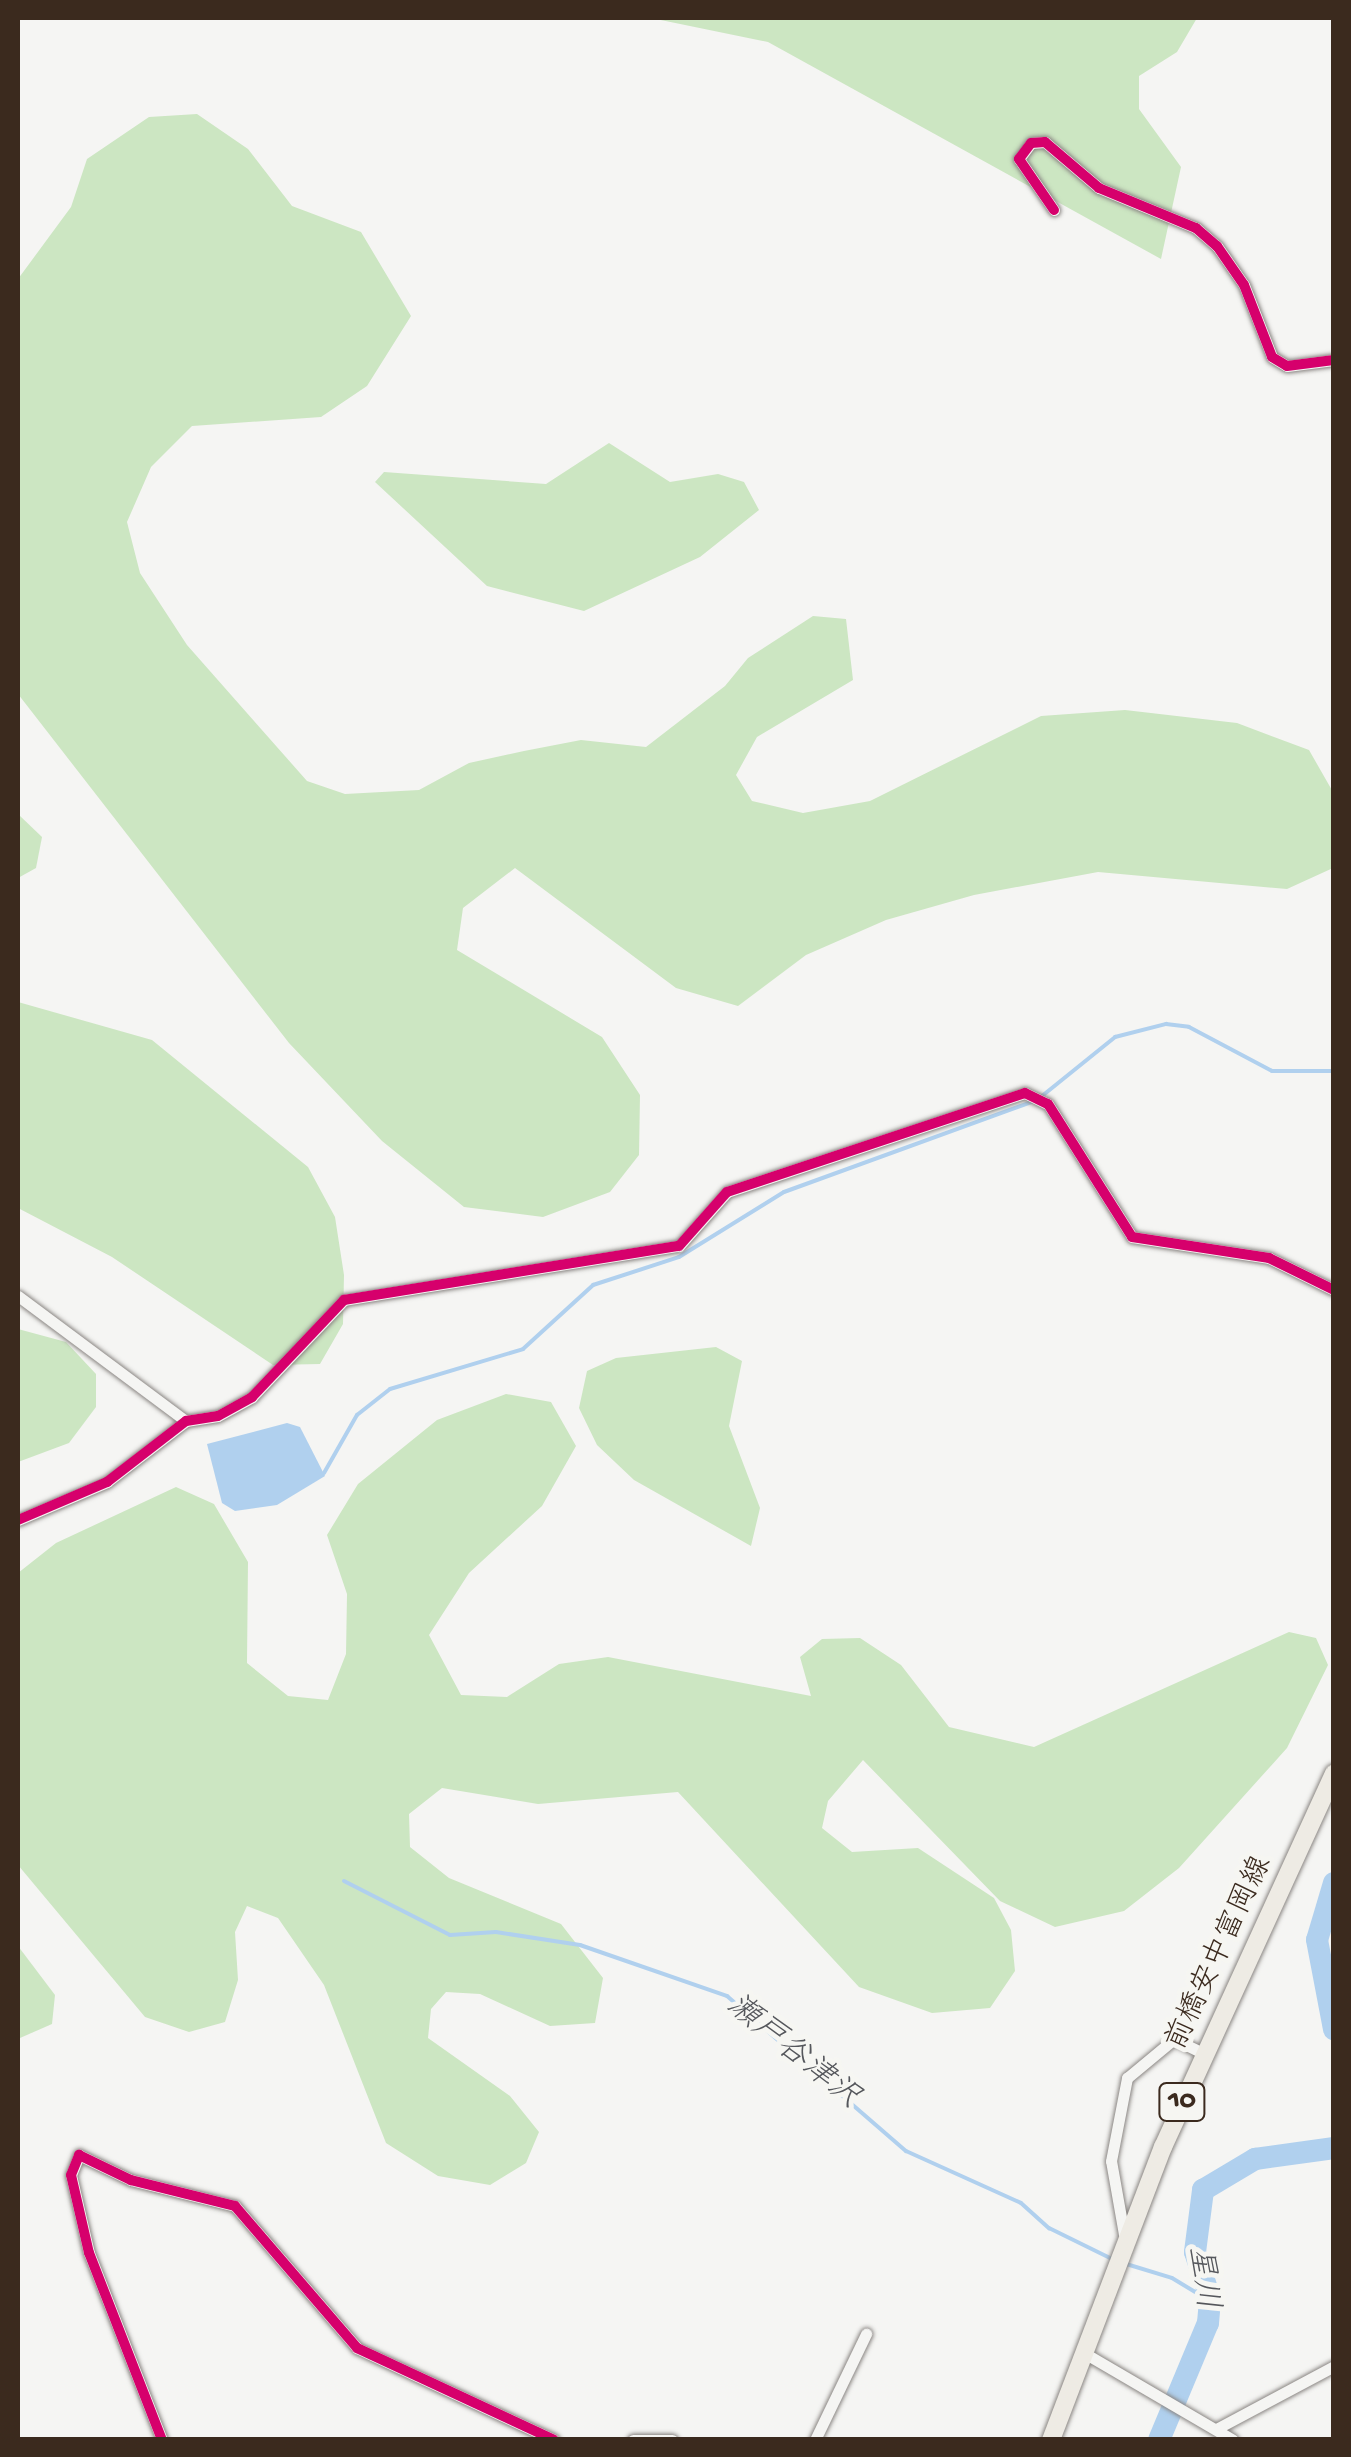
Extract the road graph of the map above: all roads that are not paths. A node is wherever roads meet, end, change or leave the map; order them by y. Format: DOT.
graph roads {
  1 [pos="1054,210"];
  2 [pos="1334,360"];
  3 [pos="1334,1290"];
  4 [pos="18,1296"];
  5 [pos="186,1421"];
  6 [pos="18,1520"];
  7 [pos="1334,1772"];
  8 [pos="1203,2054"];
  9 [pos="1124,2240"];
  10 [pos="866,2334"];
  11 [pos="1086,2354"];
  12 [pos="1334,2366"];
  13 [pos="1218,2428"];
  14 [pos="162,2440"];
  15 [pos="554,2440"];
  16 [pos="634,2440"];
  17 [pos="672,2440"];
  18 [pos="815,2440"];
  19 [pos="1050,2440"];
  20 [pos="1233,2440"];
  1 -- 2 [label="street"];
  3 -- 5 [label="street"];
  4 -- 5 [label="street"];
  5 -- 6 [label="street"];
  7 -- 8 [label="main road, 前橋安中富岡線 / 10"];
  8 -- 9 [label="main road, 前橋安中富岡線 / 10"];
  8 -- 9 [label="street"];
  9 -- 11 [label="main road, 前橋安中富岡線 / 10"];
  10 -- 18 [label="street"];
  11 -- 13 [label="street"];
  11 -- 19 [label="main road, 前橋安中富岡線 / 10"];
  12 -- 13 [label="street"];
  13 -- 20 [label="street"];
  14 -- 15 [label="street"];
  16 -- 17 [label="street"];
}
